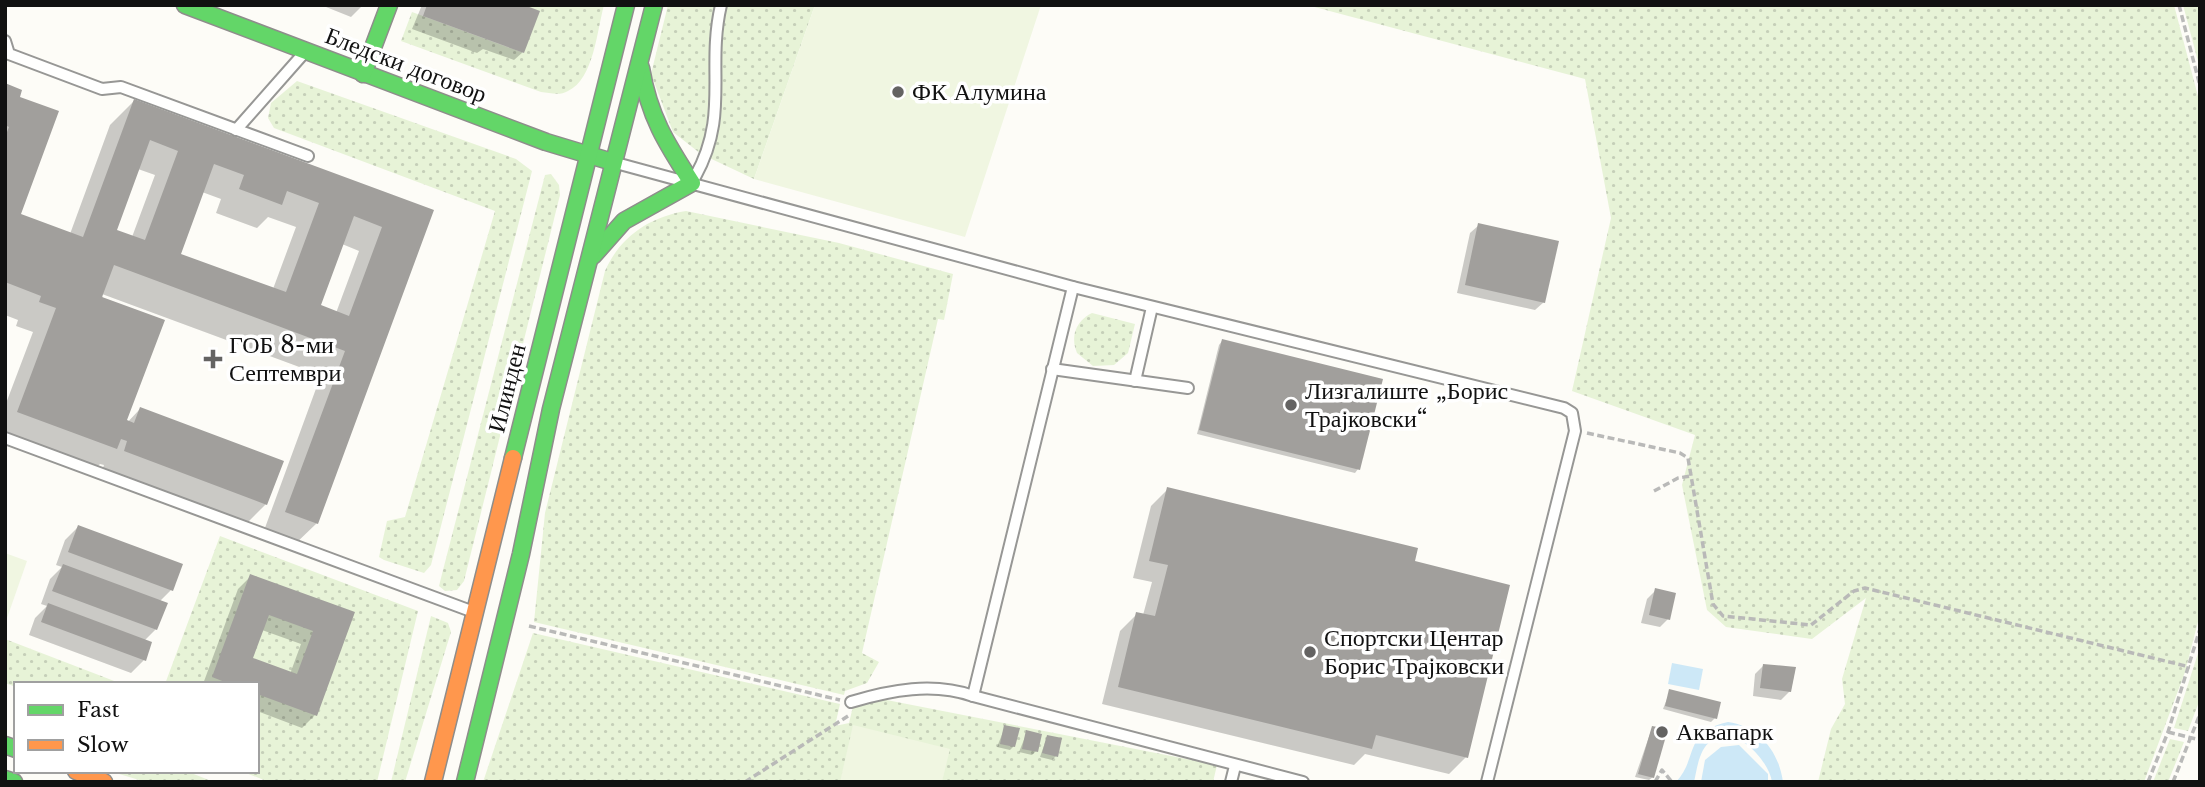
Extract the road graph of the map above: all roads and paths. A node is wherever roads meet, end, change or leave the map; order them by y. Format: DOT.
graph roads {
  1 [pos="185,5"];
  2 [pos="389,5"];
  3 [pos="626,5"];
  4 [pos="654,5"];
  5 [pos="720,5"];
  6 [pos="2179,5"];
  7 [pos="5,41"];
  8 [pos="306,52"];
  9 [pos="641,56"];
  10 [pos="363,74"];
  11 [pos="2200,86"];
  12 [pos="236,130"];
  13 [pos="308,156"];
  14 [pos="589,156"];
  15 [pos="613,162"];
  16 [pos="692,183"];
  17 [pos="585,272"];
  18 [pos="1073,287"];
  19 [pos="1152,307"];
  20 [pos="1052,369"];
  21 [pos="1135,381"];
  22 [pos="1188,388"];
  23 [pos="1575,431"];
  24 [pos="5,438"];
  25 [pos="1691,476"];
  26 [pos="1654,491"];
  27 [pos="474,612"];
  28 [pos="528,626"];
  29 [pos="2200,629"];
  30 [pos="2199,639"];
  31 [pos="2190,667"];
  32 [pos="973,696"];
  33 [pos="851,702"];
  34 [pos="2200,714"];
  35 [pos="2168,732"];
  36 [pos="2191,738"];
  37 [pos="2200,740"];
  38 [pos="1235,766"];
  39 [pos="81,773"];
  40 [pos="5,779"];
  41 [pos="433,781"];
  42 [pos="14,782"];
  43 [pos="104,782"];
  44 [pos="465,782"];
  45 [pos="745,782"];
  46 [pos="1231,782"];
  47 [pos="1303,782"];
  48 [pos="1487,782"];
  49 [pos="1655,782"];
  50 [pos="1672,782"];
  51 [pos="2148,782"];
  52 [pos="2173,782"];
  1 -- 8 [label="street, Бледски договор"];
  2 -- 10 [label="street"];
  3 -- 14 [label="street, Илинден"];
  4 -- 9 [label="street, Илинден"];
  5 -- 16 [label="lane"];
  6 -- 11 [label="path"];
  7 -- 12 [label="lane"];
  8 -- 10 [label="street, Бледски договор"];
  8 -- 12 [label="lane"];
  9 -- 15 [label="street, Илинден"];
  9 -- 16 [label="street"];
  10 -- 14 [label="street, Бледски договор"];
  12 -- 13 [label="lane"];
  14 -- 15 [label="street, Бледски договор"];
  14 -- 27 [label="street, Илинден"];
  15 -- 16 [label="lane"];
  15 -- 17 [label="street, Илинден"];
  16 -- 17 [label="street"];
  16 -- 18 [label="lane"];
  17 -- 44 [label="street, Илинден"];
  18 -- 19 [label="lane"];
  18 -- 20 [label="lane"];
  19 -- 21 [label="lane"];
  19 -- 23 [label="lane"];
  20 -- 21 [label="lane"];
  20 -- 32 [label="lane"];
  21 -- 22 [label="lane"];
  23 -- 25 [label="path"];
  23 -- 48 [label="lane"];
  24 -- 27 [label="lane"];
  25 -- 26 [label="path"];
  25 -- 31 [label="path"];
  27 -- 41 [label="street, Илинден"];
  28 -- 33 [label="path"];
  29 -- 30 [label="path"];
  30 -- 31 [label="path"];
  31 -- 35 [label="path"];
  32 -- 33 [label="lane"];
  32 -- 38 [label="lane"];
  33 -- 45 [label="path"];
  34 -- 36 [label="path"];
  35 -- 36 [label="path, bridge"];
  35 -- 51 [label="path"];
  36 -- 37 [label="path, bridge"];
  36 -- 52 [label="path"];
  38 -- 46 [label="lane"];
  38 -- 47 [label="lane"];
  39 -- 43 [label="street"];
  40 -- 42 [label="street"];
  49 -- 50 [label="path"];
}
